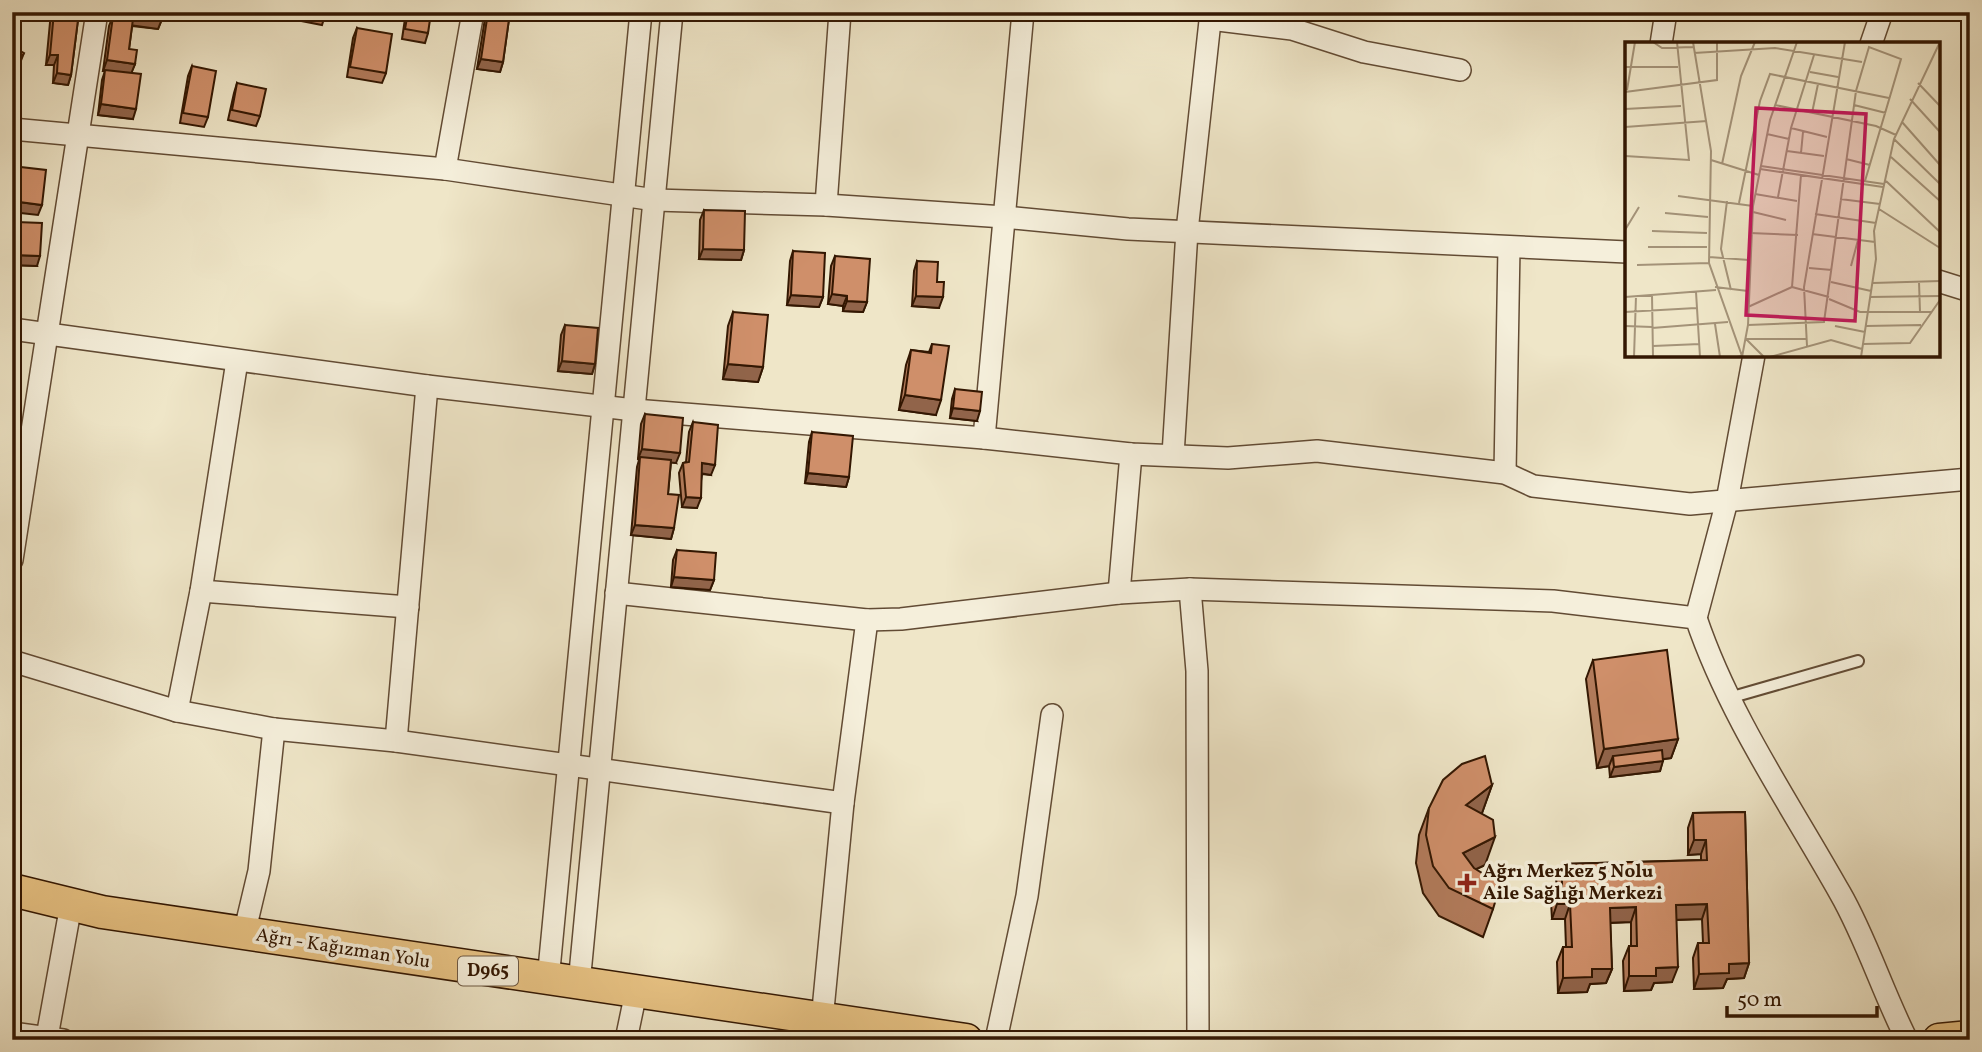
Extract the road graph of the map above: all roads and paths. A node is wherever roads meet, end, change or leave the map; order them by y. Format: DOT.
graph roads {
  1 [pos="97,12"];
  2 [pos="473,12"];
  3 [pos="641,12"];
  4 [pos="672,12"];
  5 [pos="840,12"];
  6 [pos="1023,12"];
  7 [pos="1666,12"];
  8 [pos="1882,12"];
  9 [pos="1211,16"];
  10 [pos="1661,42"];
  11 [pos="1872,42"];
  12 [pos="1460,70"];
  13 [pos="12,129"];
  14 [pos="80,137"];
  15 [pos="445,169"];
  16 [pos="623,197"];
  17 [pos="655,200"];
  18 [pos="826,205"];
  19 [pos="1004,217"];
  20 [pos="1187,231"];
  21 [pos="1509,247"];
  22 [pos="1625,251"];
  23 [pos="1940,282"];
  24 [pos="1970,291"];
  25 [pos="12,329"];
  26 [pos="47,333"];
  27 [pos="1754,357"];
  28 [pos="237,361"];
  29 [pos="427,386"];
  30 [pos="603,406"];
  31 [pos="634,410"];
  32 [pos="984,438"];
  33 [pos="1131,454"];
  34 [pos="1173,455"];
  35 [pos="1505,473"];
  36 [pos="1970,479"];
  37 [pos="1727,501"];
  38 [pos="15,517"];
  39 [pos="12,560"];
  40 [pos="1190,589"];
  41 [pos="201,591"];
  42 [pos="616,593"];
  43 [pos="1119,593"];
  44 [pos="408,607"];
  45 [pos="1696,618"];
  46 [pos="867,620"];
  47 [pos="12,661"];
  48 [pos="1858,661"];
  49 [pos="1729,698"];
  50 [pos="177,711"];
  51 [pos="1052,715"];
  52 [pos="274,729"];
  53 [pos="396,741"];
  54 [pos="569,766"];
  55 [pos="600,771"];
  56 [pos="843,803"];
  57 [pos="12,890"];
  58 [pos="71,905"];
  59 [pos="244,934"];
  60 [pos="564,982"];
  61 [pos="636,992"];
  62 [pos="822,1020"];
  63 [pos="12,1032"];
  64 [pos="1970,1037"];
  65 [pos="55,1039"];
  66 [pos="948,1039"];
  67 [pos="626,1040"];
  68 [pos="996,1040"];
  69 [pos="1198,1040"];
  70 [pos="1907,1040"];
  71 [pos="1939,1040"];
  1 -- 14 [label="street"];
  2 -- 15 [label="street"];
  3 -- 16 [label="street"];
  4 -- 17 [label="street"];
  5 -- 18 [label="street"];
  6 -- 19 [label="street"];
  7 -- 10 [label="street"];
  8 -- 11 [label="street"];
  9 -- 12 [label="street"];
  9 -- 20 [label="street"];
  13 -- 14 [label="street"];
  14 -- 15 [label="street"];
  14 -- 26 [label="street"];
  15 -- 16 [label="street"];
  16 -- 17 [label="street"];
  16 -- 30 [label="street"];
  17 -- 18 [label="street"];
  17 -- 31 [label="street"];
  18 -- 19 [label="street"];
  19 -- 20 [label="street"];
  19 -- 32 [label="street"];
  20 -- 21 [label="street"];
  20 -- 34 [label="street"];
  21 -- 22 [label="street"];
  21 -- 35 [label="street"];
  23 -- 24 [label="street"];
  25 -- 26 [label="street"];
  26 -- 28 [label="street"];
  26 -- 38 [label="street"];
  27 -- 37 [label="street"];
  28 -- 29 [label="street"];
  28 -- 41 [label="street"];
  29 -- 30 [label="street"];
  29 -- 44 [label="street"];
  30 -- 31 [label="street"];
  30 -- 54 [label="street"];
  31 -- 32 [label="street"];
  31 -- 42 [label="street"];
  32 -- 33 [label="street"];
  33 -- 34 [label="street"];
  33 -- 43 [label="street"];
  34 -- 35 [label="street"];
  35 -- 37 [label="street"];
  36 -- 37 [label="street"];
  37 -- 45 [label="street"];
  38 -- 39 [label="street"];
  40 -- 43 [label="street"];
  40 -- 45 [label="street"];
  40 -- 69 [label="street"];
  41 -- 44 [label="street"];
  41 -- 50 [label="street"];
  42 -- 46 [label="street"];
  42 -- 55 [label="street"];
  43 -- 46 [label="street"];
  44 -- 53 [label="street"];
  45 -- 49 [label="street"];
  46 -- 56 [label="street"];
  47 -- 50 [label="street"];
  48 -- 49 [label="lane"];
  49 -- 70 [label="street"];
  50 -- 52 [label="street"];
  51 -- 68 [label="street"];
  52 -- 53 [label="street"];
  52 -- 59 [label="street"];
  53 -- 54 [label="street"];
  54 -- 55 [label="street"];
  54 -- 60 [label="street"];
  55 -- 56 [label="street"];
  55 -- 60 [label="street"];
  56 -- 62 [label="street"];
  57 -- 58 [label="main road, Ağrı - Kağızman Yolu / D965"];
  58 -- 59 [label="main road, Ağrı - Kağızman Yolu / D965"];
  58 -- 65 [label="street"];
  59 -- 60 [label="main road, Ağrı - Kağızman Yolu / D965"];
  60 -- 61 [label="main road, Ağrı - Kağızman Yolu / D965"];
  61 -- 62 [label="main road, Ağrı - Kağızman Yolu / D965"];
  61 -- 67 [label="street"];
  62 -- 66 [label="main road, Ağrı - Kağızman Yolu / D965"];
  63 -- 65 [label="street"];
  64 -- 71 [label="main road"];
}
